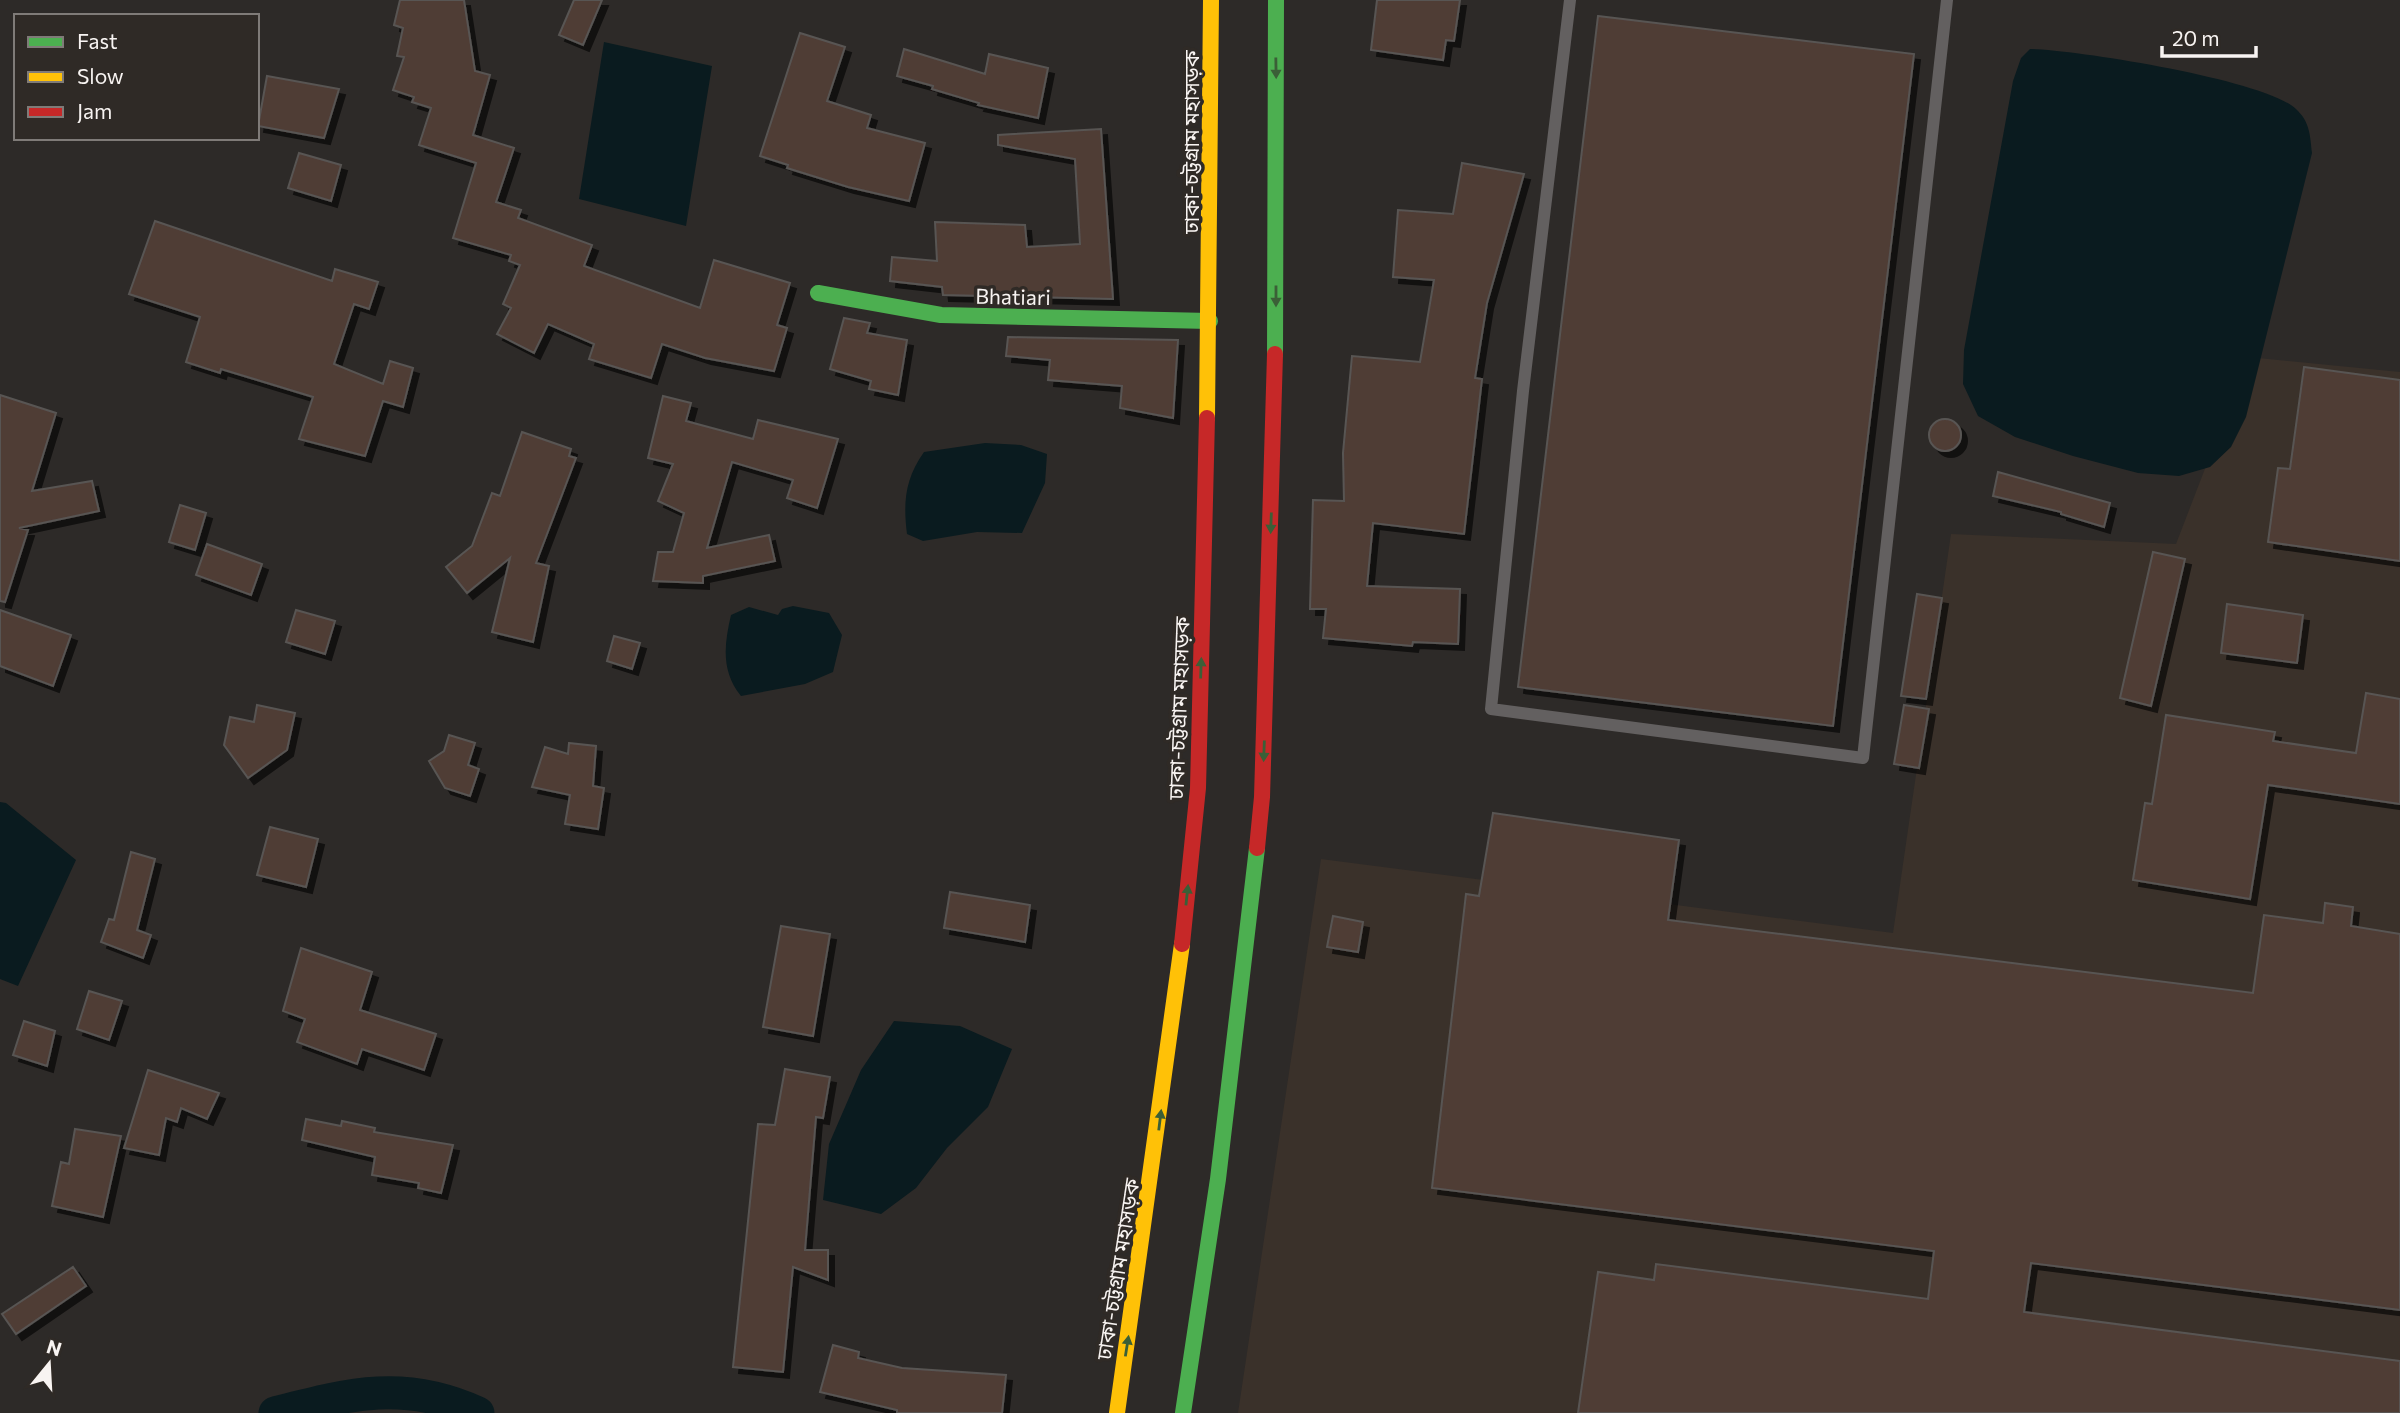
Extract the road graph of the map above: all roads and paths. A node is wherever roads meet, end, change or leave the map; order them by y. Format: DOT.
graph roads {
  1 [pos="1211,0"];
  2 [pos="1276,0"];
  3 [pos="1570,0"];
  4 [pos="1948,0"];
  5 [pos="818,293"];
  6 [pos="1210,321"];
  7 [pos="1116,1413"];
  8 [pos="1182,1413"];
  1 -- 6 [label="main road, ঢাকা-চট্টগ্রাম মহাসড়ক"];
  2 -- 8 [label="main road, one-way"];
  3 -- 4 [label="lane"];
  5 -- 6 [label="main road, Bhatiari"];
  7 -- 6 [label="main road, ঢাকা-চট্টগ্রাম মহাসড়ক, one-way"];
}
